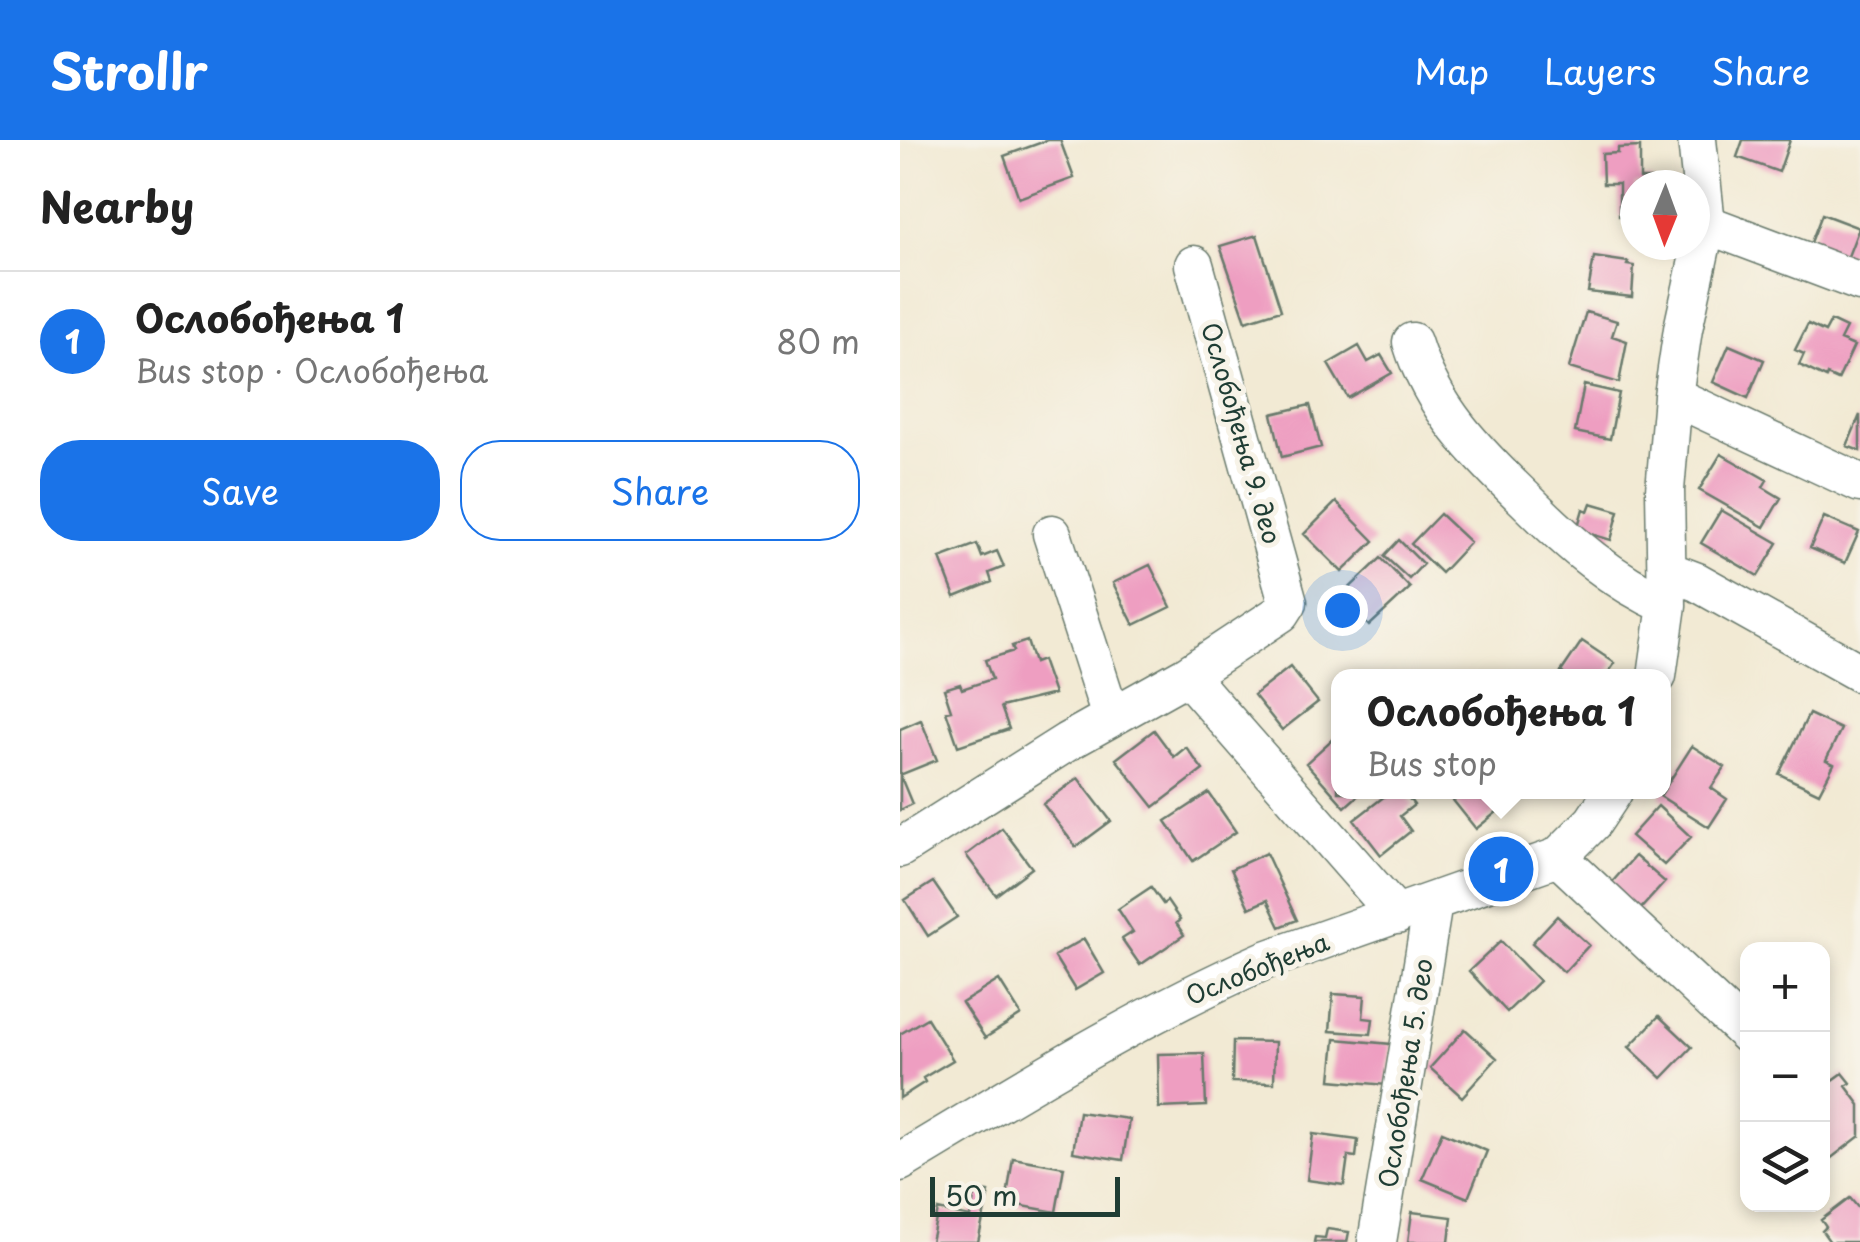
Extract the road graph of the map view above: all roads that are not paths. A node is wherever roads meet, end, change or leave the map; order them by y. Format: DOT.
graph roads {
  1 [pos="1698,140"];
  2 [pos="1701,170"];
  3 [pos="1710,226"];
  4 [pos="1698,260"];
  5 [pos="1194,264"];
  6 [pos="1860,282"];
  7 [pos="1412,342"];
  8 [pos="1673,396"];
  9 [pos="1860,483"];
  10 [pos="1052,534"];
  11 [pos="1668,588"];
  12 [pos="1659,669"];
  13 [pos="1860,673"];
  14 [pos="1187,675"];
  15 [pos="1110,717"];
  16 [pos="1608,799"];
  17 [pos="900,848"];
  18 [pos="1558,857"];
  19 [pos="1415,909"];
  20 [pos="1745,1032"];
  21 [pos="900,1162"];
  22 [pos="1377,1242"];
  1 -- 2 [label="street"];
  3 -- 6 [label="street"];
  4 -- 8 [label="street"];
  5 -- 14 [label="street, Ослобођења 9. део"];
  7 -- 11 [label="street"];
  8 -- 9 [label="street"];
  8 -- 11 [label="street"];
  10 -- 15 [label="street"];
  11 -- 12 [label="street"];
  11 -- 13 [label="street"];
  14 -- 15 [label="street"];
  14 -- 19 [label="street"];
  15 -- 17 [label="street"];
  16 -- 18 [label="street, Ослобођења"];
  18 -- 19 [label="street, Ослобођења"];
  18 -- 20 [label="street"];
  19 -- 21 [label="street, Ослобођења"];
  19 -- 22 [label="street, Ослобођења 5. део"];
}
